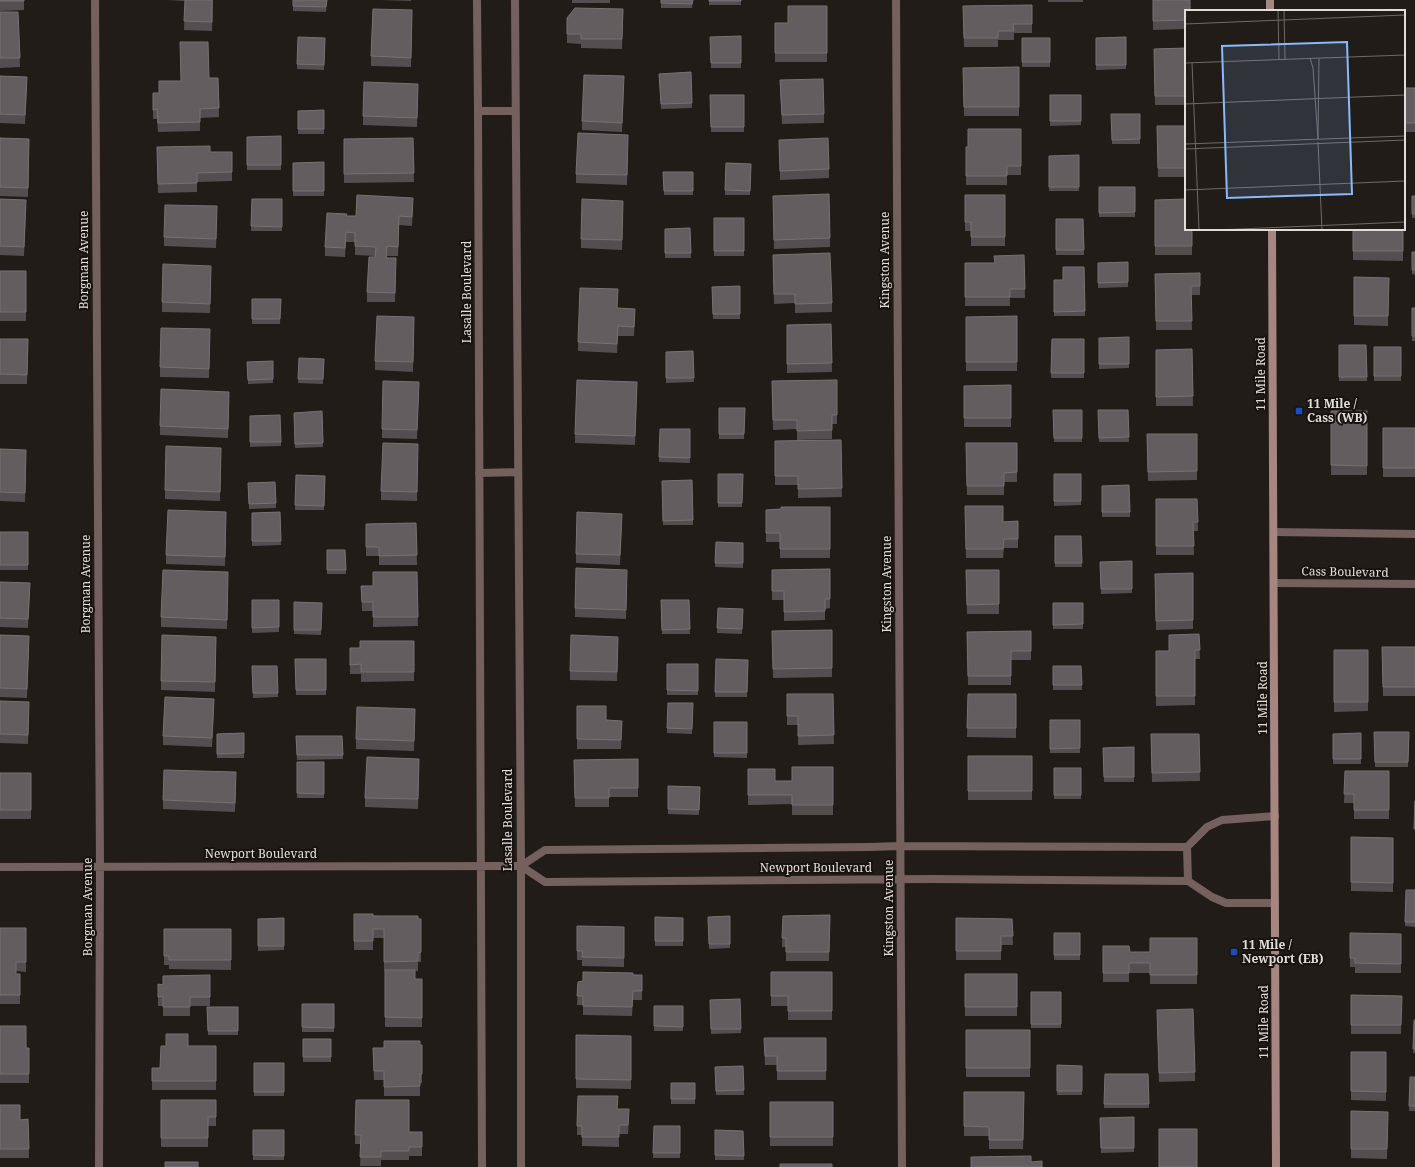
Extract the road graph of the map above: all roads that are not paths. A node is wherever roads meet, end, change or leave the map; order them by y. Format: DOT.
graph roads {
  1 [pos="95,0"];
  2 [pos="477,0"];
  3 [pos="515,0"];
  4 [pos="896,0"];
  5 [pos="478,110"];
  6 [pos="515,111"];
  7 [pos="1272,230"];
  8 [pos="518,472"];
  9 [pos="479,473"];
  10 [pos="1274,532"];
  11 [pos="1415,534"];
  12 [pos="1274,583"];
  13 [pos="1415,584"];
  14 [pos="1275,816"];
  15 [pos="901,846"];
  16 [pos="1187,846"];
  17 [pos="100,866"];
  18 [pos="481,866"];
  19 [pos="521,866"];
  20 [pos="0,867"];
  21 [pos="901,879"];
  22 [pos="1188,881"];
  23 [pos="1276,903"];
  24 [pos="99,1167"];
  25 [pos="482,1167"];
  26 [pos="521,1167"];
  27 [pos="902,1167"];
  28 [pos="1276,1167"];
  1 -- 17 [label="street, Borgman Avenue"];
  2 -- 5 [label="street, Lasalle Boulevard"];
  3 -- 6 [label="street, Lasalle Boulevard"];
  4 -- 15 [label="street, Kingston Avenue"];
  5 -- 6 [label="street"];
  5 -- 9 [label="street, Lasalle Boulevard"];
  6 -- 8 [label="street, Lasalle Boulevard"];
  7 -- 10 [label="main road, 11 Mile Road"];
  8 -- 9 [label="street"];
  8 -- 19 [label="street, Lasalle Boulevard"];
  9 -- 18 [label="street, Lasalle Boulevard"];
  10 -- 11 [label="street"];
  10 -- 12 [label="main road, 11 Mile Road"];
  12 -- 13 [label="street, Cass Boulevard"];
  12 -- 14 [label="main road, 11 Mile Road"];
  14 -- 16 [label="street"];
  14 -- 23 [label="main road, 11 Mile Road"];
  15 -- 16 [label="street, Newport Boulevard"];
  15 -- 19 [label="street, Newport Boulevard"];
  15 -- 21 [label="street, Kingston Avenue"];
  16 -- 22 [label="street"];
  17 -- 18 [label="street, Newport Boulevard"];
  17 -- 20 [label="street, Newport Boulevard"];
  17 -- 24 [label="street, Borgman Avenue"];
  18 -- 19 [label="street, Newport Boulevard"];
  18 -- 25 [label="street, Lasalle Boulevard"];
  19 -- 21 [label="street, Newport Boulevard"];
  19 -- 26 [label="street, Lasalle Boulevard"];
  21 -- 22 [label="street, Newport Boulevard"];
  21 -- 27 [label="street, Kingston Avenue"];
  22 -- 23 [label="street"];
  23 -- 28 [label="main road, 11 Mile Road"];
}
